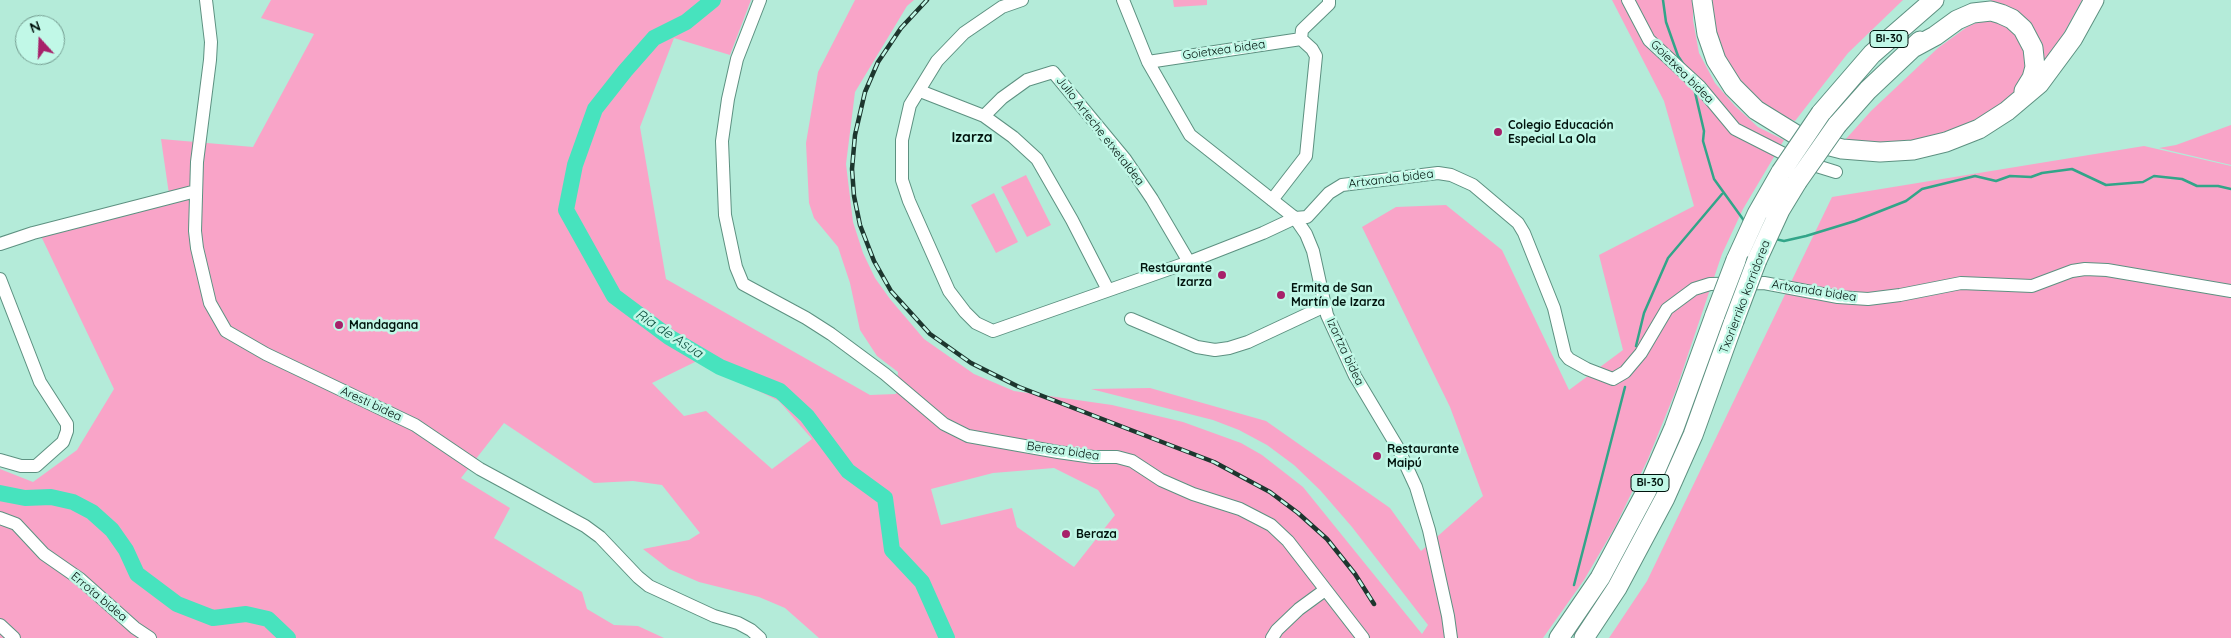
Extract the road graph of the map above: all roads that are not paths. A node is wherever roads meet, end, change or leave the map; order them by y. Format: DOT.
graph roads {
  1 [pos="206,0"];
  2 [pos="760,0"];
  3 [pos="1022,0"];
  4 [pos="1123,0"];
  5 [pos="1329,0"];
  6 [pos="1628,0"];
  7 [pos="1702,0"];
  8 [pos="1934,0"];
  9 [pos="1969,0"];
  10 [pos="2094,0"];
  11 [pos="1301,39"];
  12 [pos="1911,49"];
  13 [pos="1148,62"];
  14 [pos="920,91"];
  15 [pos="2017,103"];
  16 [pos="984,116"];
  17 [pos="1836,172"];
  18 [pos="196,190"];
  19 [pos="1272,200"];
  20 [pos="1295,218"];
  21 [pos="0,244"];
  22 [pos="1189,262"];
  23 [pos="0,278"];
  24 [pos="1108,290"];
  25 [pos="2231,291"];
  26 [pos="1326,306"];
  27 [pos="1131,319"];
  28 [pos="0,460"];
  29 [pos="0,518"];
  30 [pos="1325,590"];
  31 [pos="1448,616"];
  32 [pos="0,626"];
  33 [pos="14,638"];
  34 [pos="150,638"];
  35 [pos="760,638"];
  36 [pos="1272,638"];
  37 [pos="1363,638"];
  38 [pos="1445,638"];
  39 [pos="1451,638"];
  40 [pos="1559,638"];
  41 [pos="1584,638"];
  1 -- 18 [label="street, Aresti bidea"];
  2 -- 30 [label="street, Bereza bidea"];
  3 -- 14 [label="street"];
  4 -- 13 [label="street, Izartza bidea"];
  5 -- 11 [label="street"];
  6 -- 17 [label="street, Goietxea bidea"];
  7 -- 15 [label="highway"];
  8 -- 40 [label="highway, Txorierriko korridorea / BI-30, bridge"];
  9 -- 12 [label="highway, Txorierriko korridorea / BI-30"];
  10 -- 15 [label="highway"];
  11 -- 13 [label="street, Goietxea bidea"];
  11 -- 19 [label="street"];
  12 -- 15 [label="highway"];
  12 -- 41 [label="highway, Txorierriko korridorea / BI-30, bridge"];
  13 -- 19 [label="street, Izartza bidea"];
  14 -- 16 [label="street"];
  14 -- 24 [label="street"];
  16 -- 22 [label="street, Julio Arteche etxetaldea"];
  16 -- 24 [label="street"];
  18 -- 21 [label="street"];
  18 -- 35 [label="street, Aresti bidea"];
  19 -- 20 [label="street, Izartza bidea"];
  20 -- 22 [label="street"];
  20 -- 25 [label="street, Artxanda bidea"];
  20 -- 26 [label="street, Izartza bidea"];
  22 -- 24 [label="street"];
  23 -- 28 [label="street"];
  26 -- 27 [label="street"];
  26 -- 31 [label="street, Izartza bidea"];
  29 -- 34 [label="street, Errota bidea"];
  30 -- 36 [label="street"];
  30 -- 37 [label="street, Bereza bidea"];
  31 -- 38 [label="street"];
  31 -- 39 [label="street, Izartza bidea"];
  32 -- 33 [label="street"];
}
